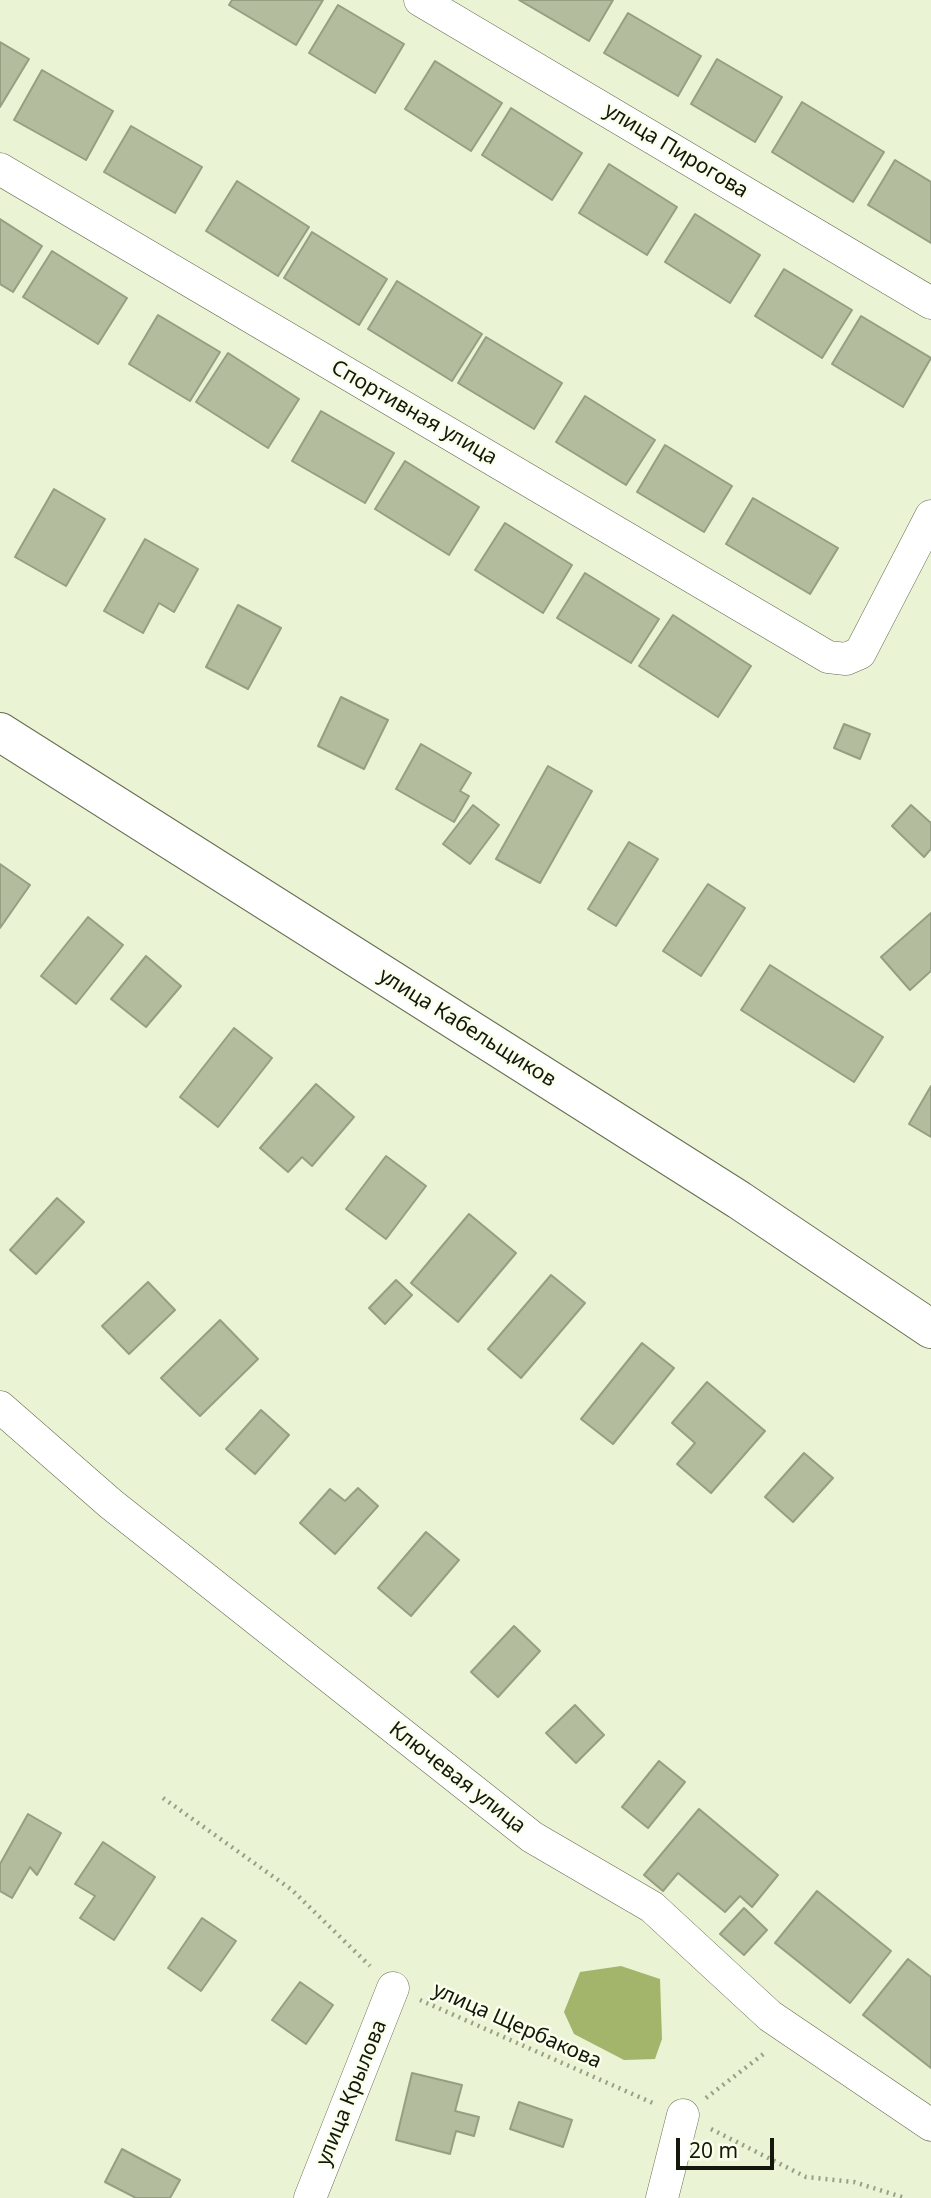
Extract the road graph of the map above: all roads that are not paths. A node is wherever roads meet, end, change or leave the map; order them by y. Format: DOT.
graph roads {
  1 [pos="420,0"];
  2 [pos="0,169"];
  3 [pos="931,303"];
  4 [pos="931,516"];
  5 [pos="0,732"];
  6 [pos="931,1329"];
  7 [pos="0,1406"];
  8 [pos="393,1988"];
  9 [pos="683,2115"];
  10 [pos="931,2125"];
  11 [pos="310,2198"];
  12 [pos="662,2198"];
  1 -- 3 [label="street, улица Пирогова"];
  2 -- 4 [label="street, Спортивная улица"];
  5 -- 6 [label="street, улица Кабельщиков"];
  7 -- 10 [label="street, Ключевая улица"];
  8 -- 11 [label="street, улица Крылова"];
  9 -- 12 [label="street"];
}
